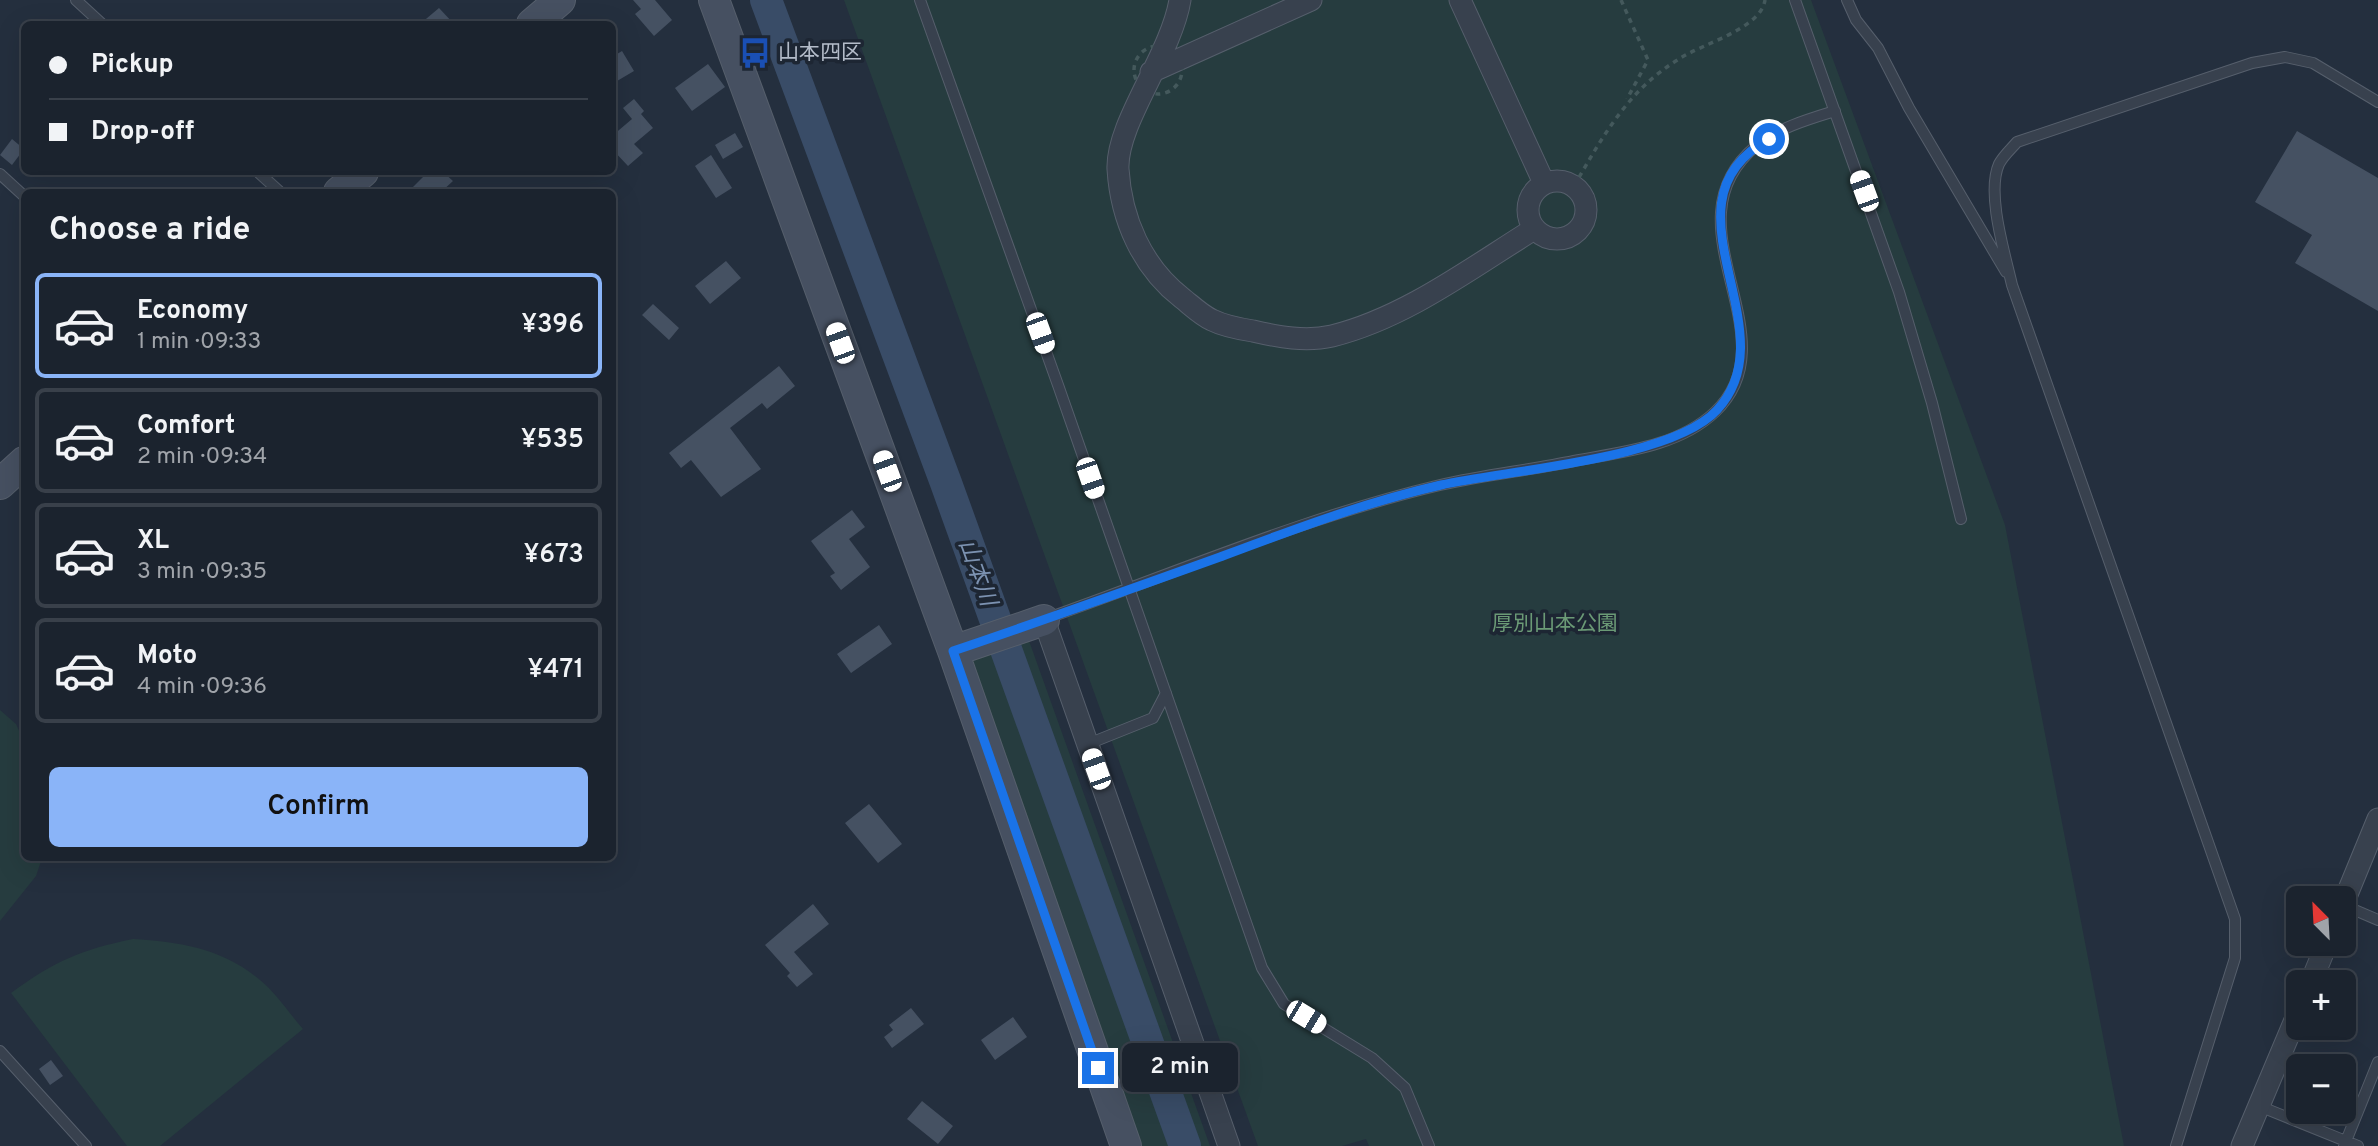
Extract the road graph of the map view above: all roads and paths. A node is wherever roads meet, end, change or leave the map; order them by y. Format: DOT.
graph roads {
  1 [pos="76,0"];
  2 [pos="560,0"];
  3 [pos="714,0"];
  4 [pos="920,0"];
  5 [pos="1180,0"];
  6 [pos="1311,0"];
  7 [pos="1460,0"];
  8 [pos="1621,0"];
  9 [pos="1765,0"];
  10 [pos="1795,0"];
  11 [pos="1847,0"];
  12 [pos="99,21"];
  13 [pos="536,21"];
  14 [pos="1146,74"];
  15 [pos="2378,102"];
  16 [pos="1623,107"];
  17 [pos="1835,111"];
  18 [pos="0,174"];
  19 [pos="261,175"];
  20 [pos="359,175"];
  21 [pos="1544,184"];
  22 [pos="1574,186"];
  23 [pos="277,189"];
  24 [pos="343,189"];
  25 [pos="21,193"];
  26 [pos="1534,229"];
  27 [pos="2012,285"];
  28 [pos="21,465"];
  29 [pos="0,484"];
  30 [pos="1961,519"];
  31 [pos="1129,590"];
  32 [pos="1037,622"];
  33 [pos="953,651"];
  34 [pos="1166,693"];
  35 [pos="1087,744"];
  36 [pos="2378,819"];
  37 [pos="2350,886"];
  38 [pos="2356,910"];
  39 [pos="2378,920"];
  40 [pos="2287,1040"];
  41 [pos="0,1051"];
  42 [pos="2378,1062"];
  43 [pos="2259,1106"];
  44 [pos="2345,1143"];
  45 [pos="86,1146"];
  46 [pos="1126,1146"];
  47 [pos="1229,1146"];
  48 [pos="1429,1146"];
  49 [pos="2176,1146"];
  50 [pos="2242,1146"];
  51 [pos="2358,1146"];
  1 -- 12 [label="lane"];
  2 -- 13 [label="street"];
  3 -- 33 [label="street"];
  4 -- 31 [label="lane"];
  5 -- 14 [label="street"];
  6 -- 14 [label="street"];
  7 -- 21 [label="street"];
  8 -- 16 [label="path"];
  9 -- 16 [label="path"];
  10 -- 17 [label="lane"];
  11 -- 27 [label="lane"];
  14 -- 26 [label="street"];
  15 -- 27 [label="lane"];
  16 -- 22 [label="path"];
  17 -- 30 [label="lane"];
  17 -- 31 [label="lane"];
  18 -- 25 [label="lane"];
  19 -- 23 [label="lane"];
  20 -- 24 [label="street"];
  21 -- 22 [label="street"];
  21 -- 26 [label="street"];
  22 -- 26 [label="street"];
  27 -- 49 [label="lane"];
  28 -- 29 [label="street"];
  31 -- 32 [label="lane"];
  31 -- 34 [label="lane"];
  32 -- 33 [label="street"];
  32 -- 35 [label="street"];
  33 -- 46 [label="street"];
  34 -- 35 [label="lane"];
  34 -- 48 [label="lane"];
  35 -- 47 [label="street"];
  36 -- 37 [label="street"];
  38 -- 39 [label="lane"];
  40 -- 43 [label="street"];
  41 -- 45 [label="lane"];
  42 -- 44 [label="lane"];
  43 -- 44 [label="lane"];
  43 -- 50 [label="street"];
  44 -- 51 [label="lane"];
}
